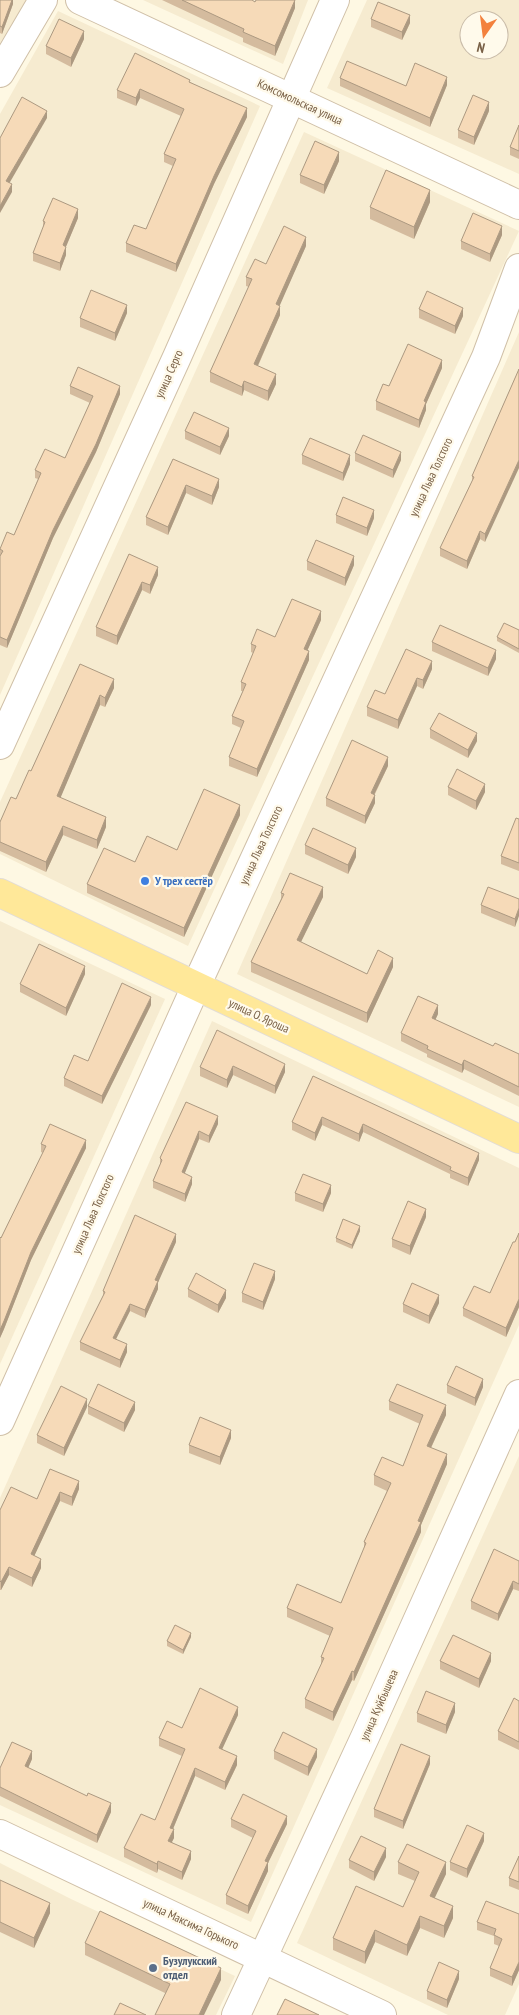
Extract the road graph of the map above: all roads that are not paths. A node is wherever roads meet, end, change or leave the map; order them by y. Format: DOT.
graph roads {
  1 [pos="42,0"];
  2 [pos="80,0"];
  3 [pos="335,0"];
  4 [pos="0,73"];
  5 [pos="292,99"];
  6 [pos="519,205"];
  7 [pos="519,268"];
  8 [pos="0,745"];
  9 [pos="0,893"];
  10 [pos="196,986"];
  11 [pos="519,1138"];
  12 [pos="519,1394"];
  13 [pos="0,1421"];
  14 [pos="0,1834"];
  15 [pos="262,1957"];
  16 [pos="236,2015"];
  17 [pos="382,2015"];
  1 -- 4 [label="street"];
  2 -- 5 [label="street, Комсомольская улица"];
  3 -- 5 [label="street, улица Серго"];
  5 -- 6 [label="street, Комсомольская улица"];
  5 -- 8 [label="street, улица Серго"];
  7 -- 10 [label="street, улица Льва Толстого"];
  9 -- 10 [label="main road, улица О. Яроша"];
  10 -- 11 [label="main road, улица О. Яроша"];
  10 -- 13 [label="street, улица Льва Толстого"];
  12 -- 15 [label="street, улица Куйбышева"];
  14 -- 15 [label="street, улица Максима Горького"];
  15 -- 16 [label="street, улица Куйбышева"];
  15 -- 17 [label="street, улица Максима Горького"];
}
